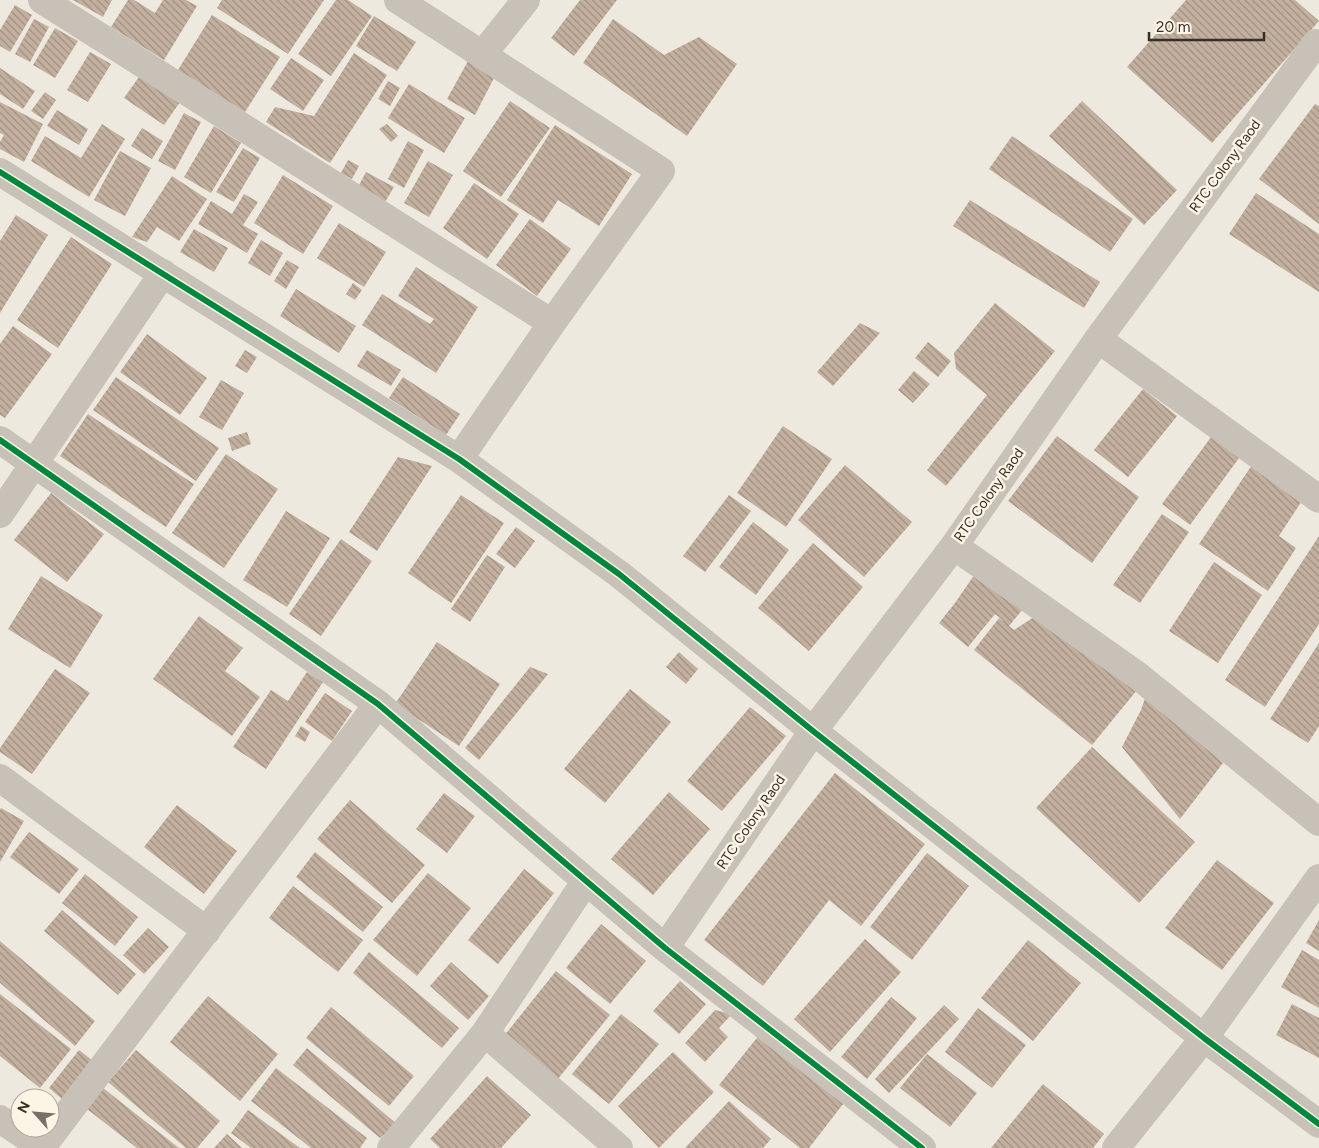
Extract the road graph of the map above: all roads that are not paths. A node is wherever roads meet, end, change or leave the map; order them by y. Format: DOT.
graph roads {
  1 [pos="42,0"];
  2 [pos="398,0"];
  3 [pos="526,0"];
  4 [pos="1317,44"];
  5 [pos="482,55"];
  6 [pos="0,172"];
  7 [pos="163,273"];
  8 [pos="552,323"];
  9 [pos="1098,339"];
  10 [pos="0,440"];
  11 [pos="459,459"];
  12 [pos="34,464"];
  13 [pos="1319,499"];
  14 [pos="0,514"];
  15 [pos="954,546"];
  16 [pos="378,704"];
  17 [pos="813,731"];
  18 [pos="0,778"];
  19 [pos="1319,822"];
  20 [pos="1319,878"];
  21 [pos="585,882"];
  22 [pos="207,931"];
  23 [pos="664,948"];
  24 [pos="485,1033"];
  25 [pos="1204,1038"];
  26 [pos="0,1118"];
  27 [pos="1319,1124"];
  28 [pos="43,1148"];
  29 [pos="391,1148"];
  30 [pos="619,1148"];
  31 [pos="922,1148"];
  32 [pos="1116,1148"];
  1 -- 8 [label="street"];
  2 -- 5 [label="street"];
  3 -- 5 [label="street"];
  4 -- 9 [label="street, RTC Colony Raod"];
  5 -- 8 [label="street"];
  6 -- 7 [label="street"];
  7 -- 11 [label="street"];
  7 -- 12 [label="street"];
  8 -- 11 [label="street"];
  9 -- 13 [label="street"];
  9 -- 15 [label="street, RTC Colony Raod"];
  10 -- 12 [label="street"];
  11 -- 17 [label="street"];
  12 -- 14 [label="street"];
  12 -- 16 [label="street"];
  15 -- 17 [label="street, RTC Colony Raod"];
  15 -- 19 [label="street"];
  16 -- 21 [label="street"];
  16 -- 22 [label="street"];
  17 -- 23 [label="street, RTC Colony Raod"];
  17 -- 25 [label="street"];
  18 -- 22 [label="street"];
  20 -- 25 [label="street"];
  21 -- 23 [label="street"];
  21 -- 24 [label="street"];
  22 -- 28 [label="street"];
  23 -- 31 [label="street"];
  24 -- 29 [label="street"];
  24 -- 30 [label="street"];
  25 -- 27 [label="street"];
  25 -- 32 [label="street"];
  26 -- 28 [label="street"];
}
